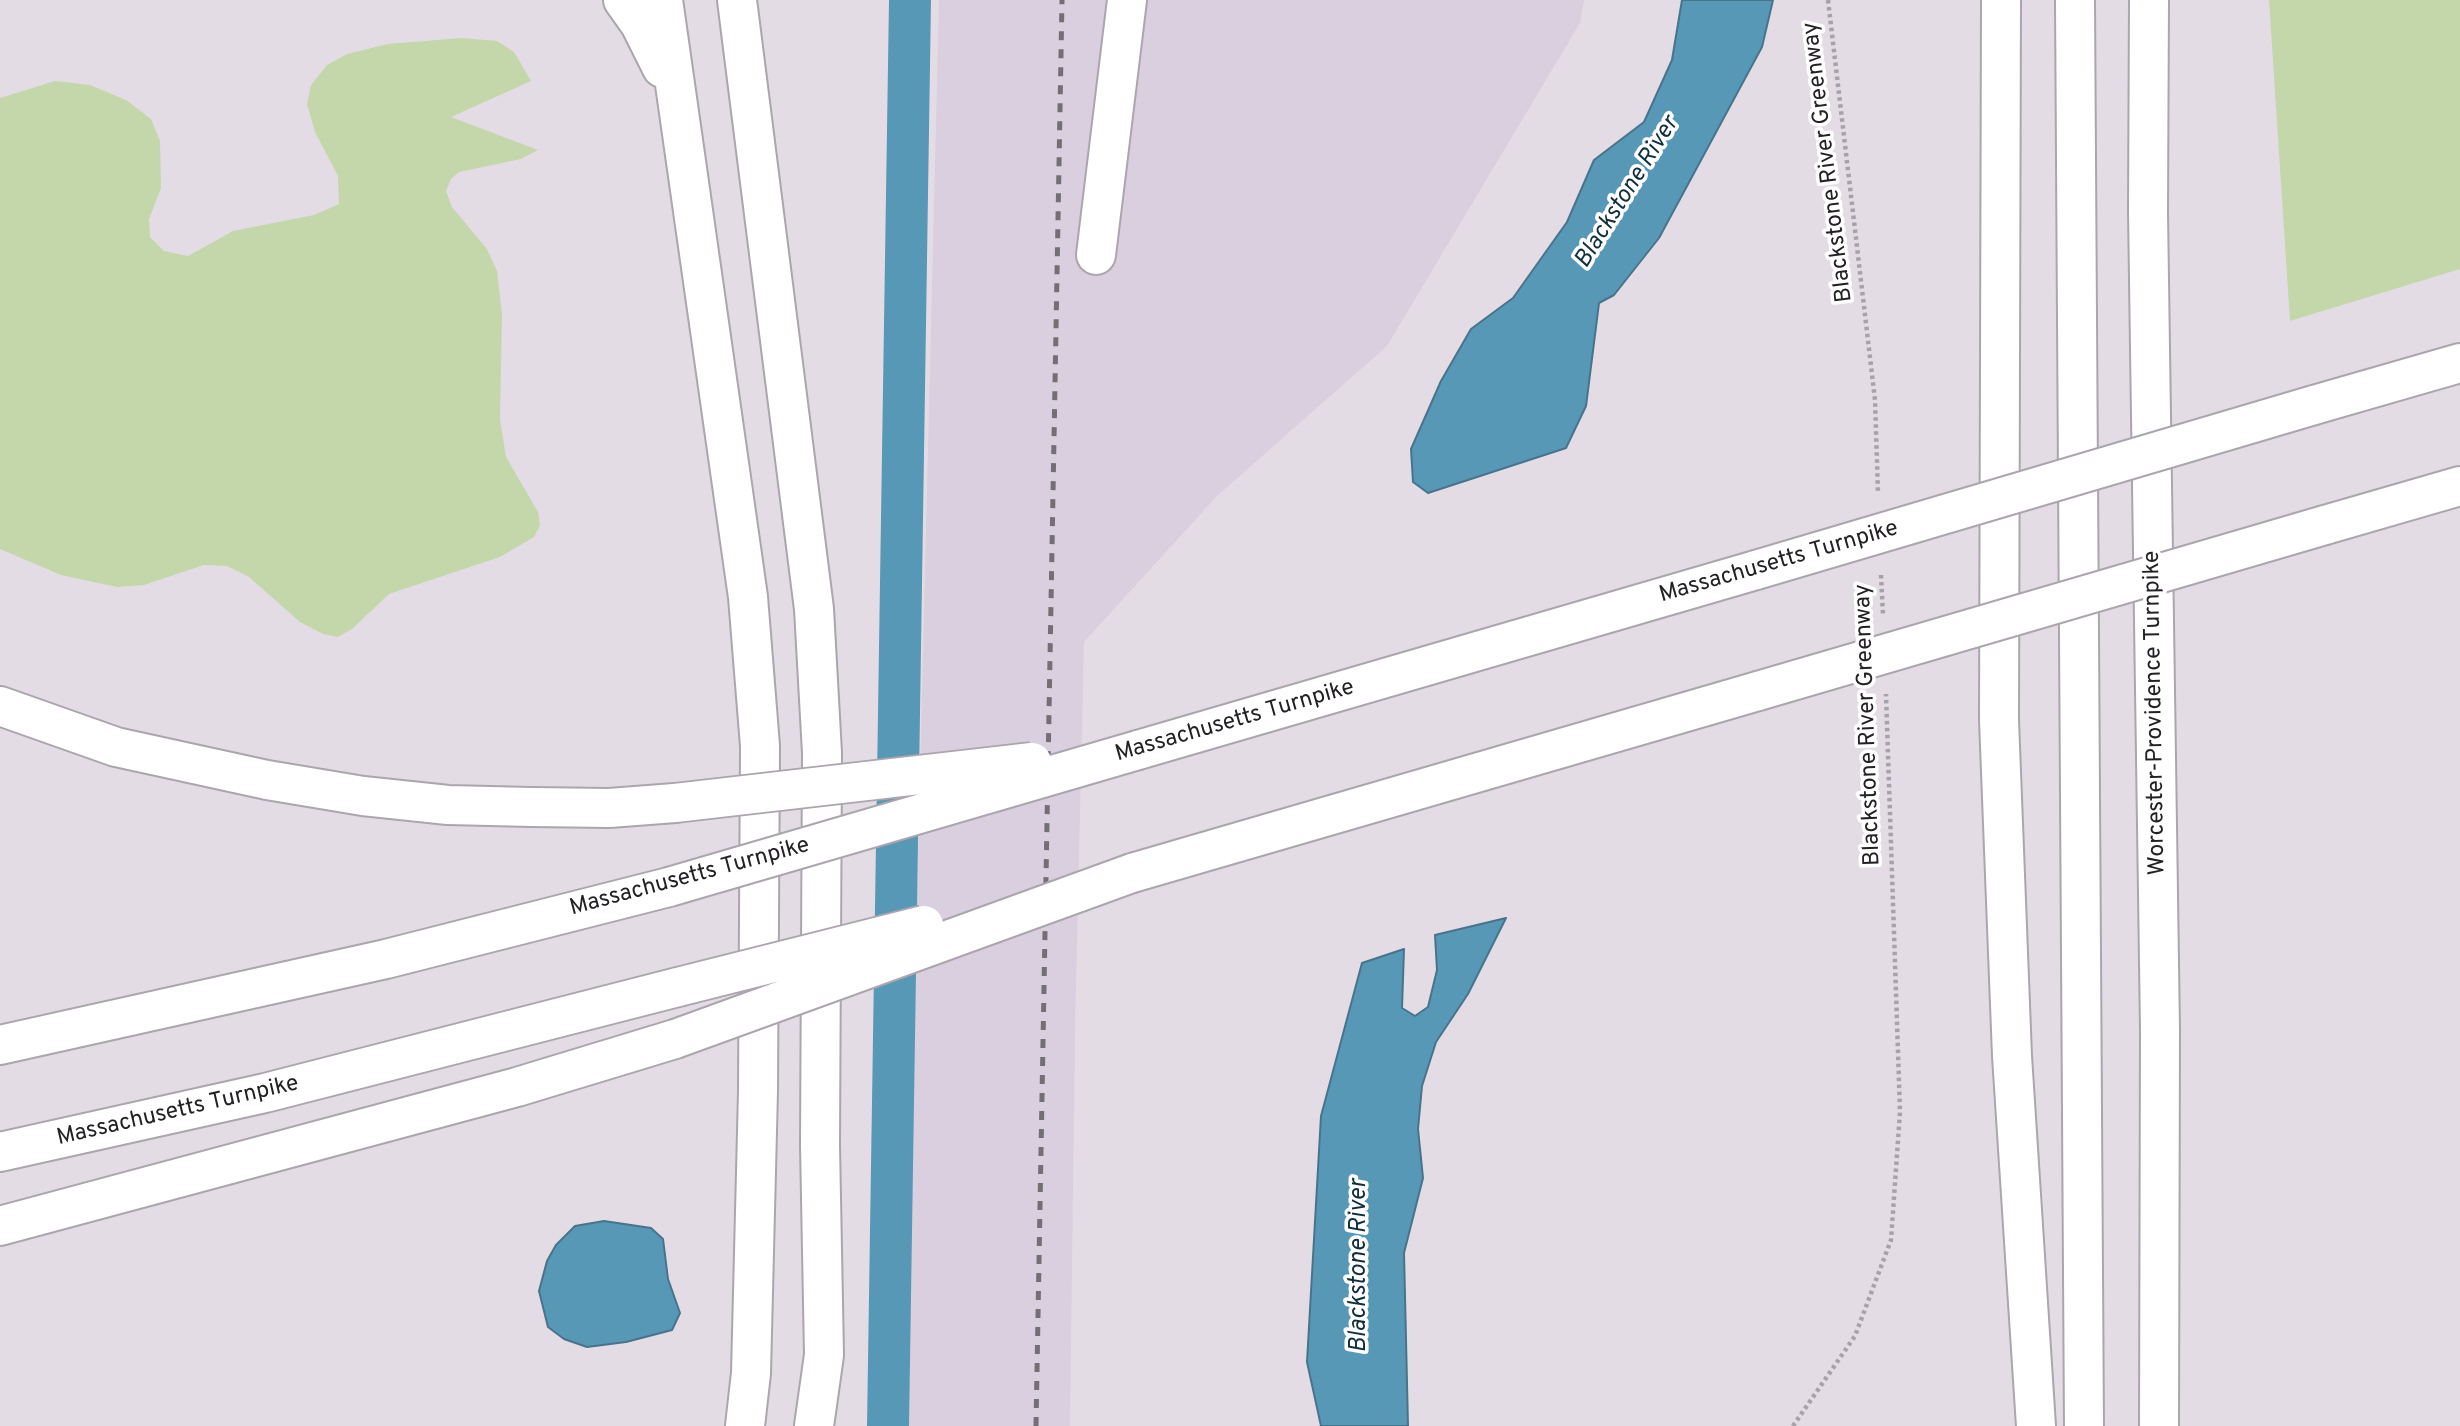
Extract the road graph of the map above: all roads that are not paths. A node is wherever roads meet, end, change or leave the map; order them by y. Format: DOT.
graph roads {
  1 [pos="623,0"];
  2 [pos="663,0"];
  3 [pos="737,0"];
  4 [pos="1127,0"];
  5 [pos="2001,0"];
  6 [pos="2075,0"];
  7 [pos="2149,0"];
  8 [pos="675,93"];
  9 [pos="1096,255"];
  10 [pos="2460,363"];
  11 [pos="2460,486"];
  12 [pos="0,706"];
  13 [pos="1138,750"];
  14 [pos="1132,873"];
  15 [pos="0,1045"];
  16 [pos="0,1152"];
  17 [pos="0,1226"];
  18 [pos="745,1426"];
  19 [pos="814,1426"];
  20 [pos="2036,1426"];
  21 [pos="2084,1426"];
  22 [pos="2159,1426"];
  1 -- 8 [label="main road"];
  2 -- 8 [label="main road"];
  3 -- 19 [label="main road"];
  4 -- 9 [label="main road"];
  5 -- 20 [label="main road"];
  6 -- 21 [label="main road"];
  7 -- 22 [label="main road, Worcester-Providence Turnpike"];
  8 -- 18 [label="main road"];
  10 -- 13 [label="main road, Massachusetts Turnpike, bridge"];
  11 -- 14 [label="main road, Massachusetts Turnpike, bridge"];
  12 -- 13 [label="main road, bridge"];
  13 -- 15 [label="main road, Massachusetts Turnpike, bridge"];
  14 -- 16 [label="main road, Massachusetts Turnpike, bridge"];
  14 -- 17 [label="main road, bridge"];
}
